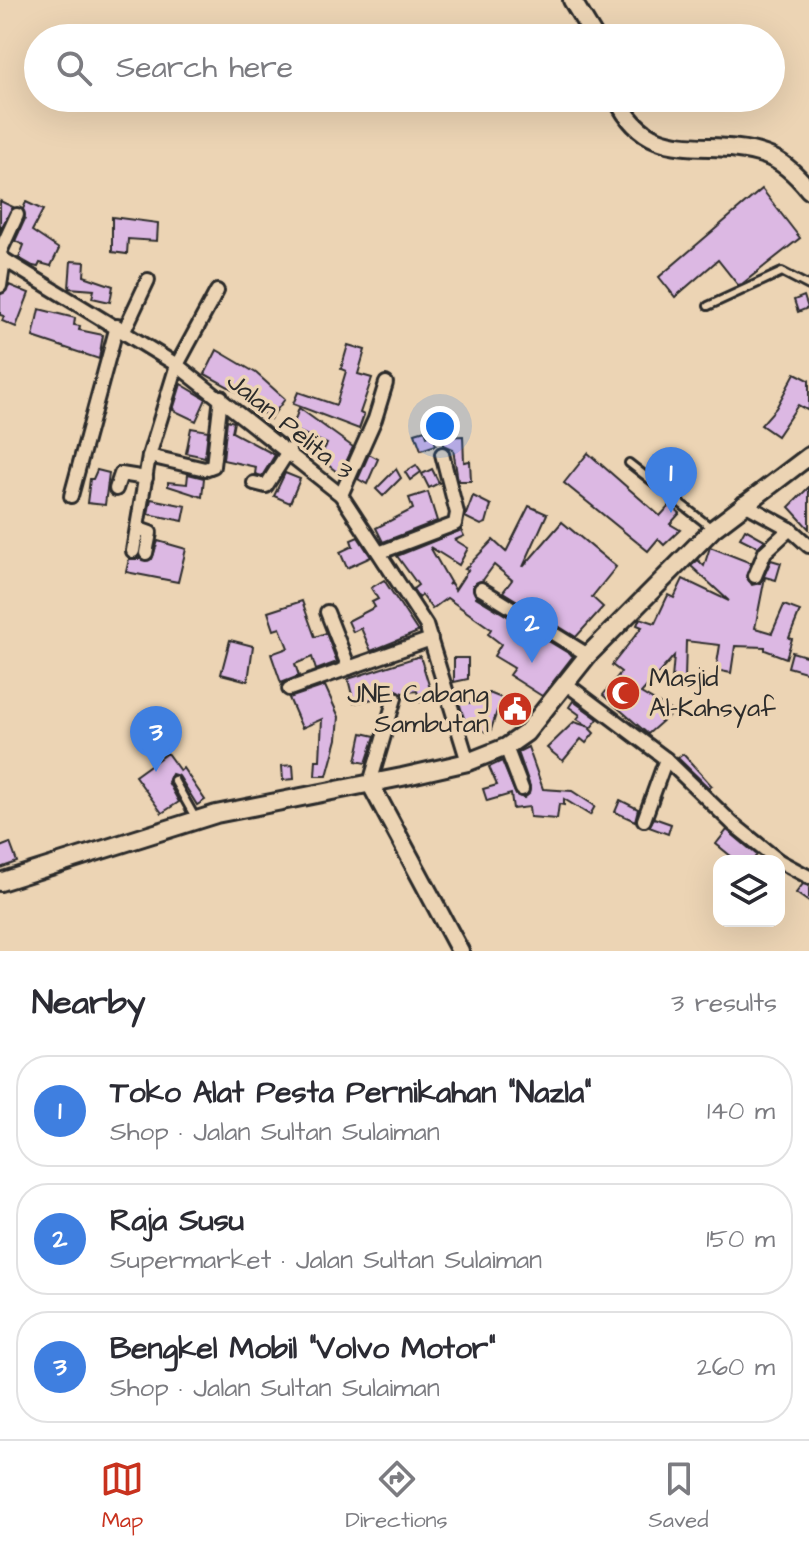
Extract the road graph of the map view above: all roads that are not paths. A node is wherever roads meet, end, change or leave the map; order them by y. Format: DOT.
graph roads {
  1 [pos="572,0"];
  2 [pos="587,24"];
  3 [pos="626,112"];
  4 [pos="809,190"];
  5 [pos="17,215"];
  6 [pos="1,256"];
  7 [pos="148,280"];
  8 [pos="0,286"];
  9 [pos="809,286"];
  10 [pos="217,291"];
  11 [pos="708,306"];
  12 [pos="121,328"];
  13 [pos="177,365"];
  14 [pos="386,383"];
  15 [pos="221,397"];
  16 [pos="289,450"];
  17 [pos="442,454"];
  18 [pos="149,456"];
  19 [pos="809,456"];
  20 [pos="629,463"];
  21 [pos="146,478"];
  22 [pos="254,483"];
  23 [pos="116,489"];
  24 [pos="341,495"];
  25 [pos="71,496"];
  26 [pos="743,503"];
  27 [pos="713,529"];
  28 [pos="790,529"];
  29 [pos="809,546"];
  30 [pos="139,552"];
  31 [pos="381,552"];
  32 [pos="755,576"];
  33 [pos="481,589"];
  34 [pos="327,612"];
  35 [pos="431,639"];
  36 [pos="588,655"];
  37 [pos="349,668"];
  38 [pos="565,683"];
  39 [pos="289,689"];
  40 [pos="395,698"];
  41 [pos="506,747"];
  42 [pos="666,759"];
  43 [pos="468,762"];
  44 [pos="174,780"];
  45 [pos="370,783"];
  46 [pos="522,789"];
  47 [pos="196,820"];
  48 [pos="644,820"];
  49 [pos="772,855"];
  50 [pos="785,864"];
  51 [pos="809,877"];
  52 [pos="0,882"];
  53 [pos="460,951"];
  1 -- 2 [label="main road"];
  3 -- 4 [label="main road"];
  5 -- 6 [label="street"];
  6 -- 8 [label="street"];
  6 -- 12 [label="street, Jalan Pelita 3"];
  7 -- 12 [label="street"];
  9 -- 11 [label="lane"];
  10 -- 13 [label="street"];
  12 -- 13 [label="street, Jalan Pelita 3"];
  12 -- 25 [label="street"];
  13 -- 15 [label="street, Jalan Pelita 3"];
  13 -- 18 [label="street"];
  14 -- 24 [label="street"];
  15 -- 16 [label="street, Jalan Pelita 3"];
  15 -- 18 [label="street"];
  16 -- 22 [label="street"];
  16 -- 24 [label="street, Jalan Pelita 3"];
  17 -- 31 [label="street"];
  18 -- 21 [label="street"];
  19 -- 26 [label="main road"];
  20 -- 27 [label="lane"];
  21 -- 23 [label="street"];
  21 -- 30 [label="street"];
  24 -- 31 [label="street, Jalan Pelita 3"];
  26 -- 27 [label="main road"];
  26 -- 28 [label="street"];
  27 -- 36 [label="main road"];
  28 -- 29 [label="street"];
  28 -- 32 [label="street"];
  31 -- 35 [label="street, Jalan Pelita 3"];
  33 -- 36 [label="street"];
  34 -- 37 [label="street"];
  35 -- 37 [label="street"];
  35 -- 43 [label="street, Jalan Pelita 3"];
  36 -- 38 [label="main road"];
  37 -- 39 [label="street"];
  38 -- 41 [label="main road"];
  38 -- 42 [label="street"];
  40 -- 45 [label="street"];
  41 -- 43 [label="main road"];
  41 -- 46 [label="street"];
  42 -- 48 [label="street"];
  42 -- 49 [label="street"];
  43 -- 45 [label="main road"];
  44 -- 47 [label="lane"];
  45 -- 47 [label="main road"];
  45 -- 53 [label="main road"];
  47 -- 52 [label="main road"];
  50 -- 51 [label="street"];
}
